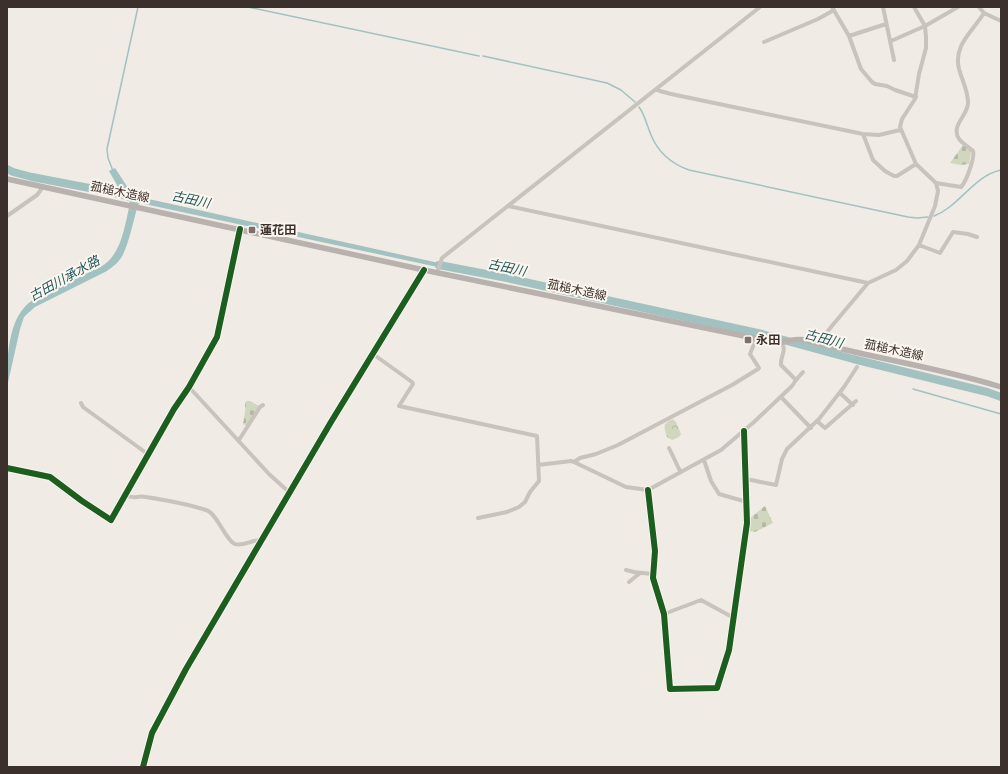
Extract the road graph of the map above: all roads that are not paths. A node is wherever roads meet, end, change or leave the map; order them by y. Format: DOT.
graph roads {
  1 [pos="760,7"];
  2 [pos="883,7"];
  3 [pos="914,7"];
  4 [pos="958,7"];
  5 [pos="979,7"];
  6 [pos="833,8"];
  7 [pos="984,13"];
  8 [pos="1001,21"];
  9 [pos="886,24"];
  10 [pos="925,26"];
  11 [pos="849,36"];
  12 [pos="891,41"];
  13 [pos="764,42"];
  14 [pos="894,60"];
  15 [pos="656,89"];
  16 [pos="916,97"];
  17 [pos="900,130"];
  18 [pos="863,134"];
  19 [pos="916,164"];
  20 [pos="7,179"];
  21 [pos="936,183"];
  22 [pos="43,187"];
  23 [pos="508,206"];
  24 [pos="7,216"];
  25 [pos="240,229"];
  26 [pos="977,237"];
  27 [pos="918,244"];
  28 [pos="424,270"];
  29 [pos="437,271"];
  30 [pos="868,283"];
  31 [pos="756,338"];
  32 [pos="783,343"];
  33 [pos="820,343"];
  34 [pos="373,354"];
  35 [pos="857,367"];
  36 [pos="803,372"];
  37 [pos="796,380"];
  38 [pos="188,387"];
  39 [pos="1001,387"];
  40 [pos="840,393"];
  41 [pos="781,397"];
  42 [pos="80,403"];
  43 [pos="263,405"];
  44 [pos="817,421"];
  45 [pos="811,428"];
  46 [pos="744,431"];
  47 [pos="239,440"];
  48 [pos="670,448"];
  49 [pos="149,455"];
  50 [pos="704,460"];
  51 [pos="574,462"];
  52 [pos="538,465"];
  53 [pos="7,468"];
  54 [pos="680,471"];
  55 [pos="746,479"];
  56 [pos="648,490"];
  57 [pos="290,493"];
  58 [pos="126,495"];
  59 [pos="747,502"];
  60 [pos="478,518"];
  61 [pos="262,540"];
  62 [pos="626,570"];
  63 [pos="640,573"];
  64 [pos="652,574"];
  65 [pos="629,582"];
  66 [pos="664,614"];
  67 [pos="734,618"];
  68 [pos="143,767"];
  1 -- 15 [label="street"];
  2 -- 9 [label="street"];
  3 -- 10 [label="street"];
  4 -- 10 [label="street"];
  5 -- 7 [label="street"];
  6 -- 11 [label="street"];
  6 -- 13 [label="street"];
  7 -- 8 [label="street"];
  7 -- 21 [label="street"];
  9 -- 11 [label="street"];
  9 -- 12 [label="street"];
  10 -- 12 [label="street"];
  10 -- 16 [label="street"];
  11 -- 16 [label="street"];
  12 -- 14 [label="street"];
  15 -- 18 [label="street"];
  15 -- 23 [label="street"];
  16 -- 17 [label="street"];
  17 -- 18 [label="street"];
  17 -- 19 [label="street"];
  18 -- 19 [label="street"];
  19 -- 21 [label="street"];
  20 -- 22 [label="main road, 菰槌木造線"];
  21 -- 27 [label="street"];
  22 -- 24 [label="street"];
  22 -- 25 [label="main road, 菰槌木造線"];
  23 -- 29 [label="street"];
  23 -- 30 [label="street"];
  25 -- 28 [label="main road, 菰槌木造線"];
  25 -- 38 [label="street"];
  26 -- 27 [label="street"];
  27 -- 30 [label="street"];
  28 -- 29 [label="main road, 菰槌木造線"];
  28 -- 34 [label="street"];
  29 -- 31 [label="main road, 菰槌木造線"];
  30 -- 33 [label="street"];
  31 -- 32 [label="main road, 菰槌木造線"];
  31 -- 51 [label="street"];
  32 -- 33 [label="main road, 菰槌木造線"];
  32 -- 37 [label="street"];
  33 -- 39 [label="main road, 菰槌木造線"];
  34 -- 52 [label="street"];
  34 -- 57 [label="street"];
  35 -- 40 [label="street"];
  36 -- 37 [label="street"];
  37 -- 41 [label="street"];
  38 -- 47 [label="street"];
  38 -- 49 [label="street"];
  40 -- 44 [label="street"];
  40 -- 44 [label="street"];
  41 -- 45 [label="street"];
  41 -- 46 [label="street"];
  42 -- 49 [label="street"];
  43 -- 47 [label="street"];
  44 -- 45 [label="street"];
  45 -- 55 [label="street"];
  46 -- 50 [label="street"];
  46 -- 55 [label="street"];
  47 -- 57 [label="street"];
  48 -- 54 [label="street"];
  49 -- 58 [label="street"];
  50 -- 54 [label="street"];
  50 -- 59 [label="street"];
  51 -- 52 [label="street"];
  51 -- 56 [label="street"];
  52 -- 60 [label="street"];
  53 -- 58 [label="street"];
  54 -- 56 [label="street"];
  55 -- 59 [label="street"];
  56 -- 64 [label="street"];
  57 -- 61 [label="street"];
  58 -- 61 [label="street"];
  59 -- 67 [label="street"];
  61 -- 68 [label="street"];
  62 -- 63 [label="street"];
  63 -- 64 [label="street"];
  63 -- 65 [label="street"];
  64 -- 66 [label="street"];
  66 -- 67 [label="street"];
  66 -- 67 [label="street"];
}
